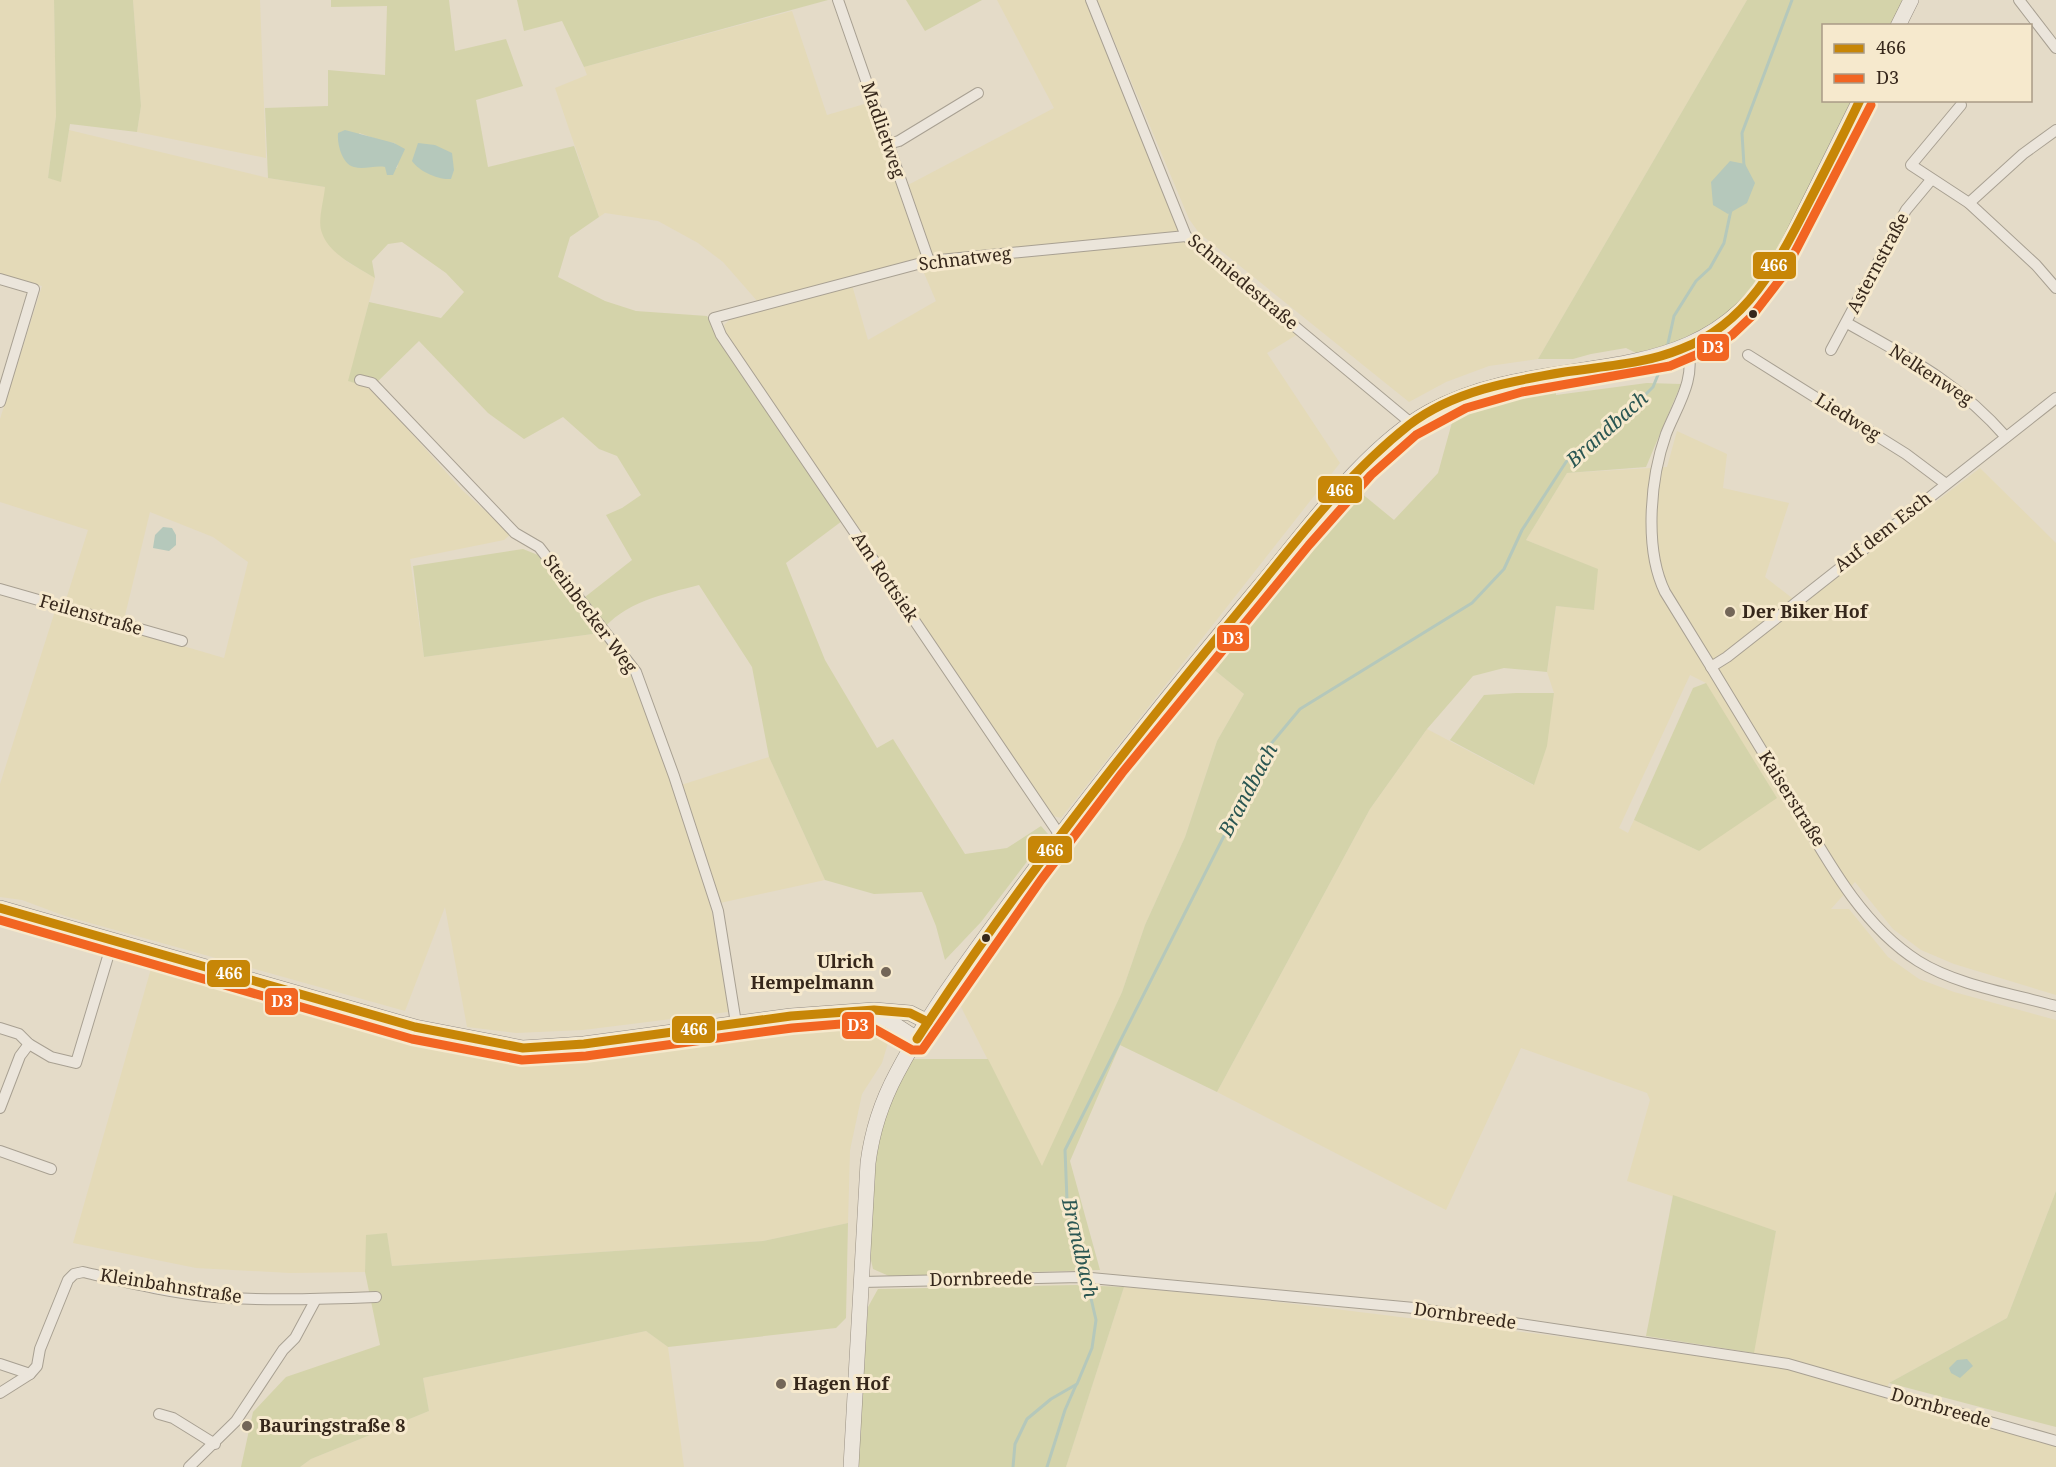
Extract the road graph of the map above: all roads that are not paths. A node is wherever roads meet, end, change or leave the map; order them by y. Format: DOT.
graph roads {
  1 [pos="838,0"];
  2 [pos="1091,0"];
  3 [pos="1911,0"];
  4 [pos="2019,0"];
  5 [pos="1899,24"];
  6 [pos="2056,48"];
  7 [pos="978,93"];
  8 [pos="1859,102"];
  9 [pos="1961,105"];
  10 [pos="2056,130"];
  11 [pos="888,144"];
  12 [pos="1931,180"];
  13 [pos="1969,203"];
  14 [pos="1186,236"];
  15 [pos="929,261"];
  16 [pos="0,279"];
  17 [pos="2056,288"];
  18 [pos="714,318"];
  19 [pos="1847,323"];
  20 [pos="1681,349"];
  21 [pos="1831,350"];
  22 [pos="1748,355"];
  23 [pos="360,380"];
  24 [pos="2056,398"];
  25 [pos="0,402"];
  26 [pos="1411,423"];
  27 [pos="2006,437"];
  28 [pos="1946,484"];
  29 [pos="0,589"];
  30 [pos="182,642"];
  31 [pos="1711,667"];
  32 [pos="1059,834"];
  33 [pos="0,908"];
  34 [pos="113,940"];
  35 [pos="2056,1006"];
  36 [pos="841,1012"];
  37 [pos="928,1022"];
  38 [pos="736,1023"];
  39 [pos="0,1028"];
  40 [pos="917,1039"];
  41 [pos="29,1044"];
  42 [pos="0,1108"];
  43 [pos="0,1151"];
  44 [pos="51,1169"];
  45 [pos="862,1282"];
  46 [pos="376,1297"];
  47 [pos="316,1299"];
  48 [pos="0,1364"];
  49 [pos="30,1374"];
  50 [pos="0,1393"];
  51 [pos="159,1414"];
  52 [pos="2056,1441"];
  53 [pos="215,1444"];
  54 [pos="189,1467"];
  55 [pos="851,1467"];
  1 -- 11 [label="street, Madlietweg"];
  2 -- 14 [label="street, Schmiedestraße"];
  3 -- 5 [label="main road"];
  4 -- 6 [label="street"];
  7 -- 11 [label="street"];
  8 -- 20 [label="main road"];
  9 -- 12 [label="street"];
  10 -- 13 [label="street"];
  11 -- 15 [label="street, Madlietweg"];
  12 -- 13 [label="street"];
  12 -- 19 [label="street, Asternstraße"];
  13 -- 17 [label="street"];
  14 -- 15 [label="street, Schnatweg"];
  14 -- 26 [label="street, Schmiedestraße"];
  15 -- 18 [label="street, Schnatweg"];
  16 -- 25 [label="street"];
  18 -- 32 [label="street, Am Rottsiek"];
  19 -- 21 [label="street, Asternstraße"];
  19 -- 27 [label="street, Nelkenweg"];
  20 -- 26 [label="main road"];
  20 -- 31 [label="street, Kaiserstraße"];
  22 -- 28 [label="street, Liedweg"];
  23 -- 38 [label="street, Steinbecker Weg"];
  24 -- 27 [label="street, Auf dem Esch"];
  26 -- 32 [label="main road"];
  27 -- 28 [label="street, Auf dem Esch"];
  28 -- 31 [label="street, Auf dem Esch"];
  29 -- 30 [label="street, Feilenstraße"];
  31 -- 35 [label="street, Kaiserstraße"];
  32 -- 37 [label="main road"];
  33 -- 34 [label="main road"];
  34 -- 38 [label="main road"];
  34 -- 41 [label="street"];
  36 -- 37 [label="main road"];
  36 -- 38 [label="main road"];
  36 -- 40 [label="main road"];
  37 -- 40 [label="main road"];
  39 -- 41 [label="street"];
  40 -- 45 [label="main road"];
  41 -- 42 [label="street"];
  43 -- 44 [label="street"];
  45 -- 52 [label="street, Dornbreede"];
  45 -- 55 [label="main road"];
  46 -- 47 [label="street, Kleinbahnstraße"];
  47 -- 49 [label="street, Kleinbahnstraße"];
  47 -- 53 [label="street"];
  48 -- 49 [label="street"];
  49 -- 50 [label="street"];
  51 -- 53 [label="street"];
  53 -- 54 [label="street"];
}
